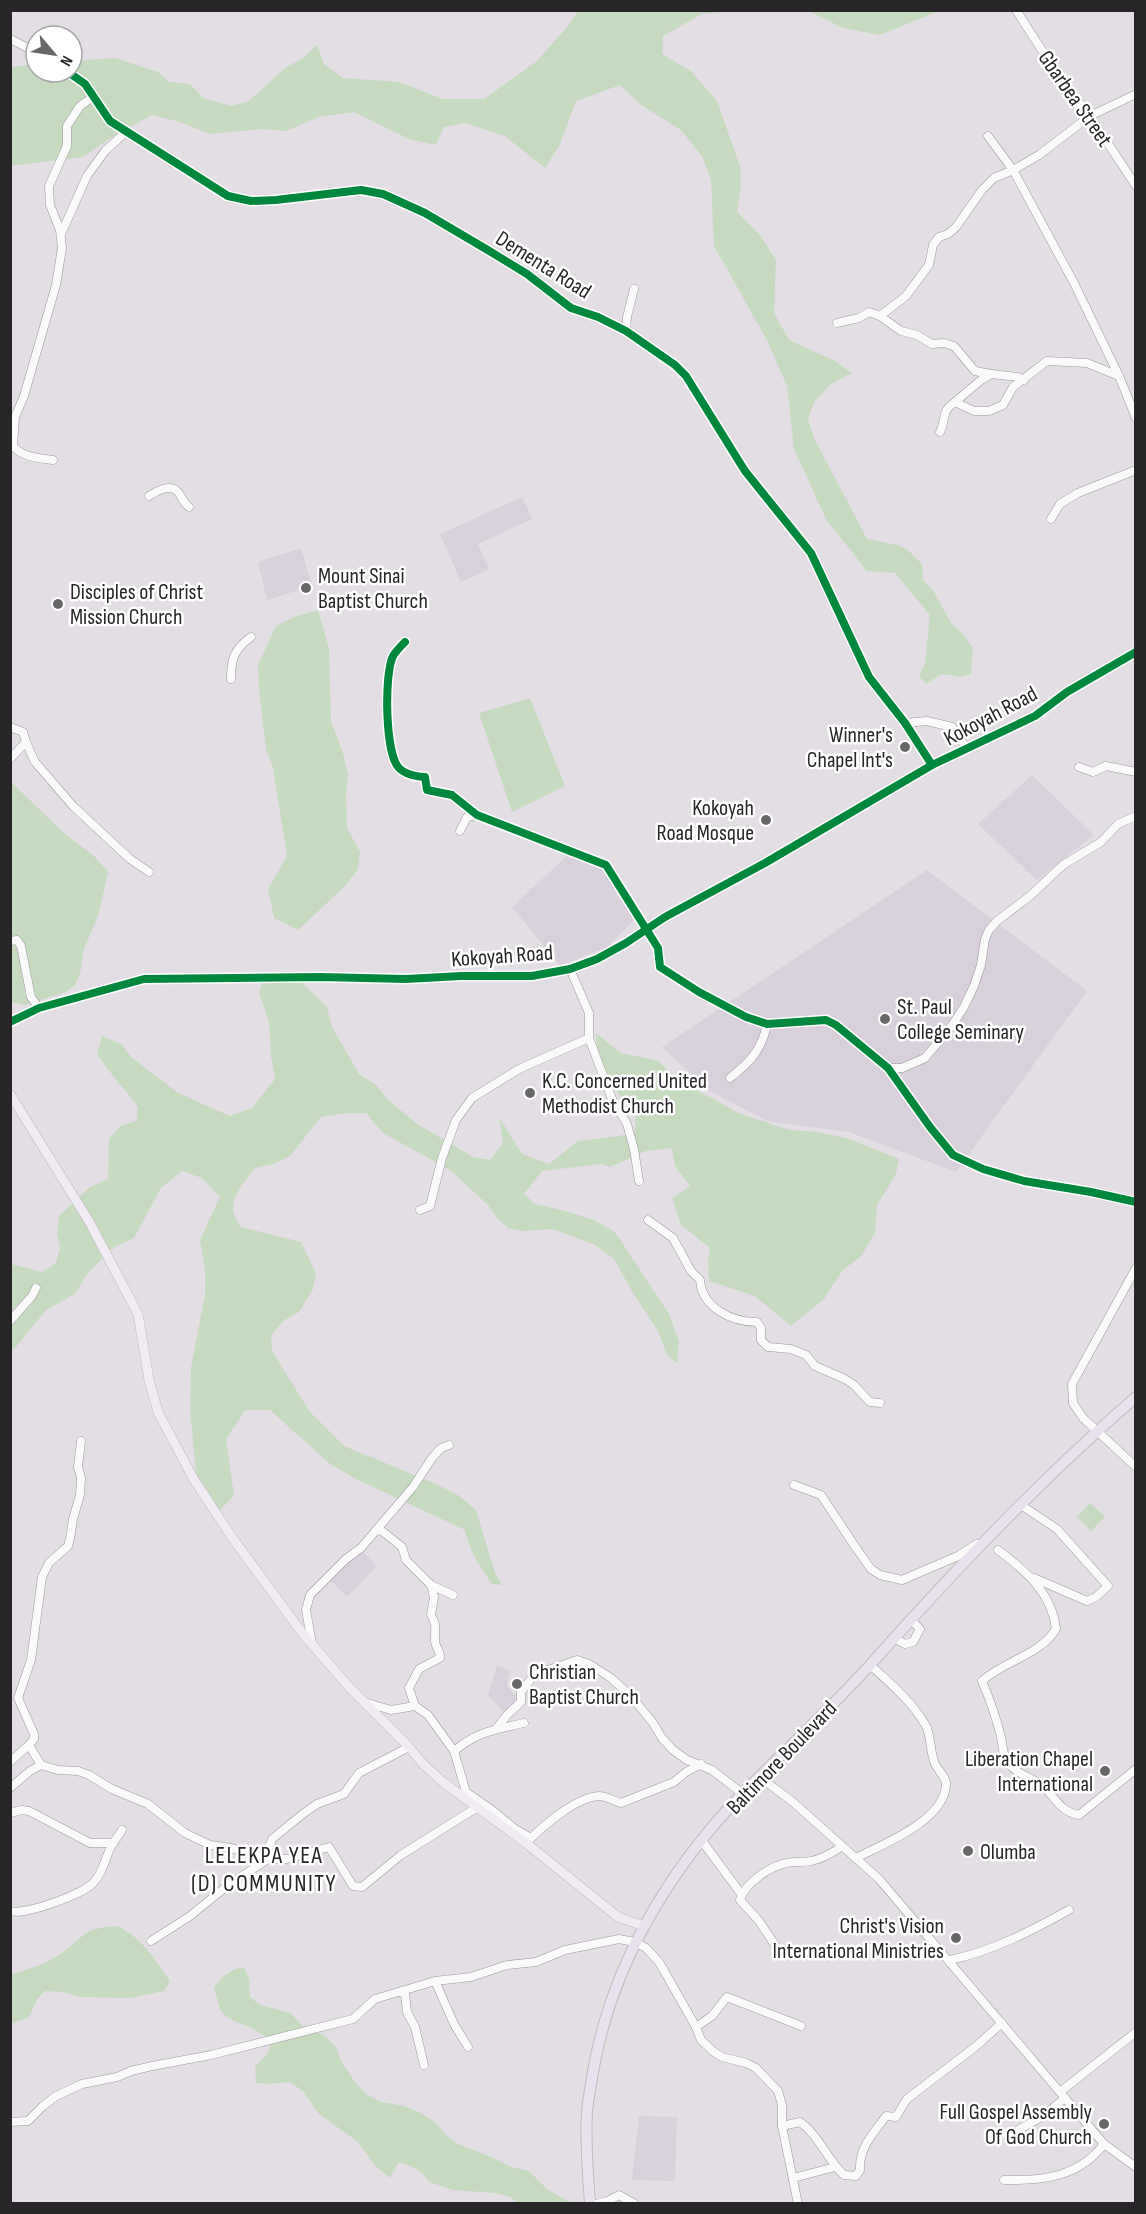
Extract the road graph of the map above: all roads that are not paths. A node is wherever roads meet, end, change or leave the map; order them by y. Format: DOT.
graph roads {
  1 [pos="1016,10"];
  2 [pos="10,39"];
  3 [pos="24,46"];
  4 [pos="84,83"];
  5 [pos="1136,94"];
  6 [pos="93,97"];
  7 [pos="1090,116"];
  8 [pos="127,131"];
  9 [pos="988,136"];
  10 [pos="1013,170"];
  11 [pos="1136,186"];
  12 [pos="61,236"];
  13 [pos="634,289"];
  14 [pos="880,316"];
  15 [pos="837,323"];
  16 [pos="626,331"];
  17 [pos="991,374"];
  18 [pos="1119,376"];
  19 [pos="1024,380"];
  20 [pos="955,402"];
  21 [pos="1136,418"];
  22 [pos="940,432"];
  23 [pos="18,452"];
  24 [pos="10,459"];
  25 [pos="52,460"];
  26 [pos="1136,470"];
  27 [pos="150,496"];
  28 [pos="189,507"];
  29 [pos="1051,519"];
  30 [pos="251,637"];
  31 [pos="405,642"];
  32 [pos="1136,652"];
  33 [pos="231,679"];
  34 [pos="905,723"];
  35 [pos="10,728"];
  36 [pos="26,742"];
  37 [pos="967,749"];
  38 [pos="10,759"];
  39 [pos="932,765"];
  40 [pos="1079,767"];
  41 [pos="1136,772"];
  42 [pos="477,815"];
  43 [pos="1135,816"];
  44 [pos="460,831"];
  45 [pos="149,872"];
  46 [pos="645,929"];
  47 [pos="10,941"];
  48 [pos="570,969"];
  49 [pos="39,1008"];
  50 [pos="10,1022"];
  51 [pos="767,1024"];
  52 [pos="589,1038"];
  53 [pos="888,1068"];
  54 [pos="730,1078"];
  55 [pos="10,1094"];
  56 [pos="639,1181"];
  57 [pos="1136,1202"];
  58 [pos="420,1210"];
  59 [pos="648,1220"];
  60 [pos="1136,1268"];
  61 [pos="36,1288"];
  62 [pos="10,1321"];
  63 [pos="1136,1397"];
  64 [pos="880,1403"];
  65 [pos="1098,1430"];
  66 [pos="81,1441"];
  67 [pos="450,1445"];
  68 [pos="1136,1467"];
  69 [pos="794,1485"];
  70 [pos="1022,1505"];
  71 [pos="376,1530"];
  72 [pos="989,1538"];
  73 [pos="998,1550"];
  74 [pos="1030,1575"];
  75 [pos="431,1585"];
  76 [pos="453,1594"];
  77 [pos="911,1620"];
  78 [pos="894,1638"];
  79 [pos="312,1644"];
  80 [pos="870,1665"];
  81 [pos="363,1701"];
  82 [pos="415,1706"];
  83 [pos="524,1724"];
  84 [pos="496,1729"];
  85 [pos="29,1745"];
  86 [pos="409,1747"];
  87 [pos="454,1751"];
  88 [pos="10,1762"];
  89 [pos="702,1764"];
  90 [pos="40,1765"];
  91 [pos="1136,1768"];
  92 [pos="760,1778"];
  93 [pos="10,1788"];
  94 [pos="742,1794"];
  95 [pos="476,1808"];
  96 [pos="10,1813"];
  97 [pos="122,1830"];
  98 [pos="528,1841"];
  99 [pos="702,1841"];
  100 [pos="113,1843"];
  101 [pos="842,1847"];
  102 [pos="268,1858"];
  103 [pos="856,1858"];
  104 [pos="742,1895"];
  105 [pos="1069,1910"];
  106 [pos="10,1911"];
  107 [pos="644,1926"];
  108 [pos="151,1941"];
  109 [pos="635,1942"];
  110 [pos="775,1945"];
  111 [pos="950,1960"];
  112 [pos="435,1981"];
  113 [pos="400,1992"];
  114 [pos="1002,2023"];
  115 [pos="696,2026"];
  116 [pos="801,2026"];
  117 [pos="1136,2032"];
  118 [pos="468,2047"];
  119 [pos="424,2065"];
  120 [pos="1062,2095"];
  121 [pos="10,2122"];
  122 [pos="782,2126"];
  123 [pos="1011,2134"];
  124 [pos="1104,2144"];
  125 [pos="1136,2166"];
  126 [pos="835,2167"];
  127 [pos="793,2178"];
  128 [pos="1004,2180"];
  129 [pos="590,2204"];
  130 [pos="596,2204"];
  131 [pos="635,2204"];
  132 [pos="798,2204"];
  1 -- 7 [label="street, Gbarbea Street"];
  2 -- 3 [label="street"];
  4 -- 6 [label="street, Dementa Road"];
  5 -- 7 [label="street"];
  6 -- 8 [label="street, Dementa Road"];
  6 -- 12 [label="street"];
  7 -- 10 [label="street"];
  7 -- 11 [label="street, Gbarbea Street"];
  8 -- 12 [label="street"];
  8 -- 16 [label="street, Dementa Road"];
  9 -- 10 [label="street"];
  10 -- 14 [label="street"];
  10 -- 18 [label="street"];
  12 -- 23 [label="street"];
  13 -- 16 [label="street"];
  14 -- 15 [label="street"];
  14 -- 17 [label="street"];
  16 -- 34 [label="street, Dementa Road"];
  17 -- 19 [label="street"];
  17 -- 20 [label="street"];
  18 -- 19 [label="street"];
  18 -- 21 [label="street"];
  19 -- 20 [label="street"];
  20 -- 22 [label="street"];
  23 -- 24 [label="street"];
  23 -- 25 [label="street"];
  26 -- 29 [label="street"];
  27 -- 28 [label="street"];
  30 -- 33 [label="street"];
  31 -- 42 [label="street"];
  32 -- 37 [label="street, Kokoyah Road"];
  34 -- 37 [label="street"];
  34 -- 39 [label="street, Dementa Road"];
  35 -- 36 [label="street"];
  36 -- 38 [label="street"];
  36 -- 45 [label="street"];
  37 -- 39 [label="street, Kokoyah Road"];
  39 -- 46 [label="street, Kokoyah Road"];
  40 -- 41 [label="street"];
  42 -- 44 [label="street"];
  42 -- 46 [label="street"];
  43 -- 53 [label="street"];
  46 -- 48 [label="street, Kokoyah Road"];
  46 -- 51 [label="street"];
  47 -- 49 [label="street"];
  48 -- 49 [label="street, Kokoyah Road"];
  48 -- 52 [label="street"];
  49 -- 50 [label="street, Kokoyah Road"];
  51 -- 53 [label="street"];
  51 -- 54 [label="street"];
  52 -- 56 [label="street"];
  52 -- 58 [label="street"];
  53 -- 57 [label="street"];
  55 -- 79 [label="main road"];
  59 -- 64 [label="street"];
  60 -- 65 [label="street"];
  61 -- 62 [label="street"];
  63 -- 65 [label="highway, Baltimore Boulevard"];
  65 -- 68 [label="street"];
  65 -- 70 [label="highway, Baltimore Boulevard"];
  66 -- 85 [label="street"];
  67 -- 71 [label="street"];
  69 -- 72 [label="street"];
  70 -- 72 [label="highway, Baltimore Boulevard"];
  70 -- 74 [label="street"];
  71 -- 75 [label="street"];
  71 -- 79 [label="street"];
  72 -- 77 [label="highway, Baltimore Boulevard"];
  73 -- 74 [label="street"];
  74 -- 91 [label="street"];
  75 -- 76 [label="street"];
  75 -- 82 [label="street"];
  77 -- 78 [label="highway, Baltimore Boulevard"];
  77 -- 78 [label="street"];
  78 -- 80 [label="highway, Baltimore Boulevard"];
  79 -- 81 [label="main road"];
  80 -- 92 [label="highway, Baltimore Boulevard"];
  80 -- 103 [label="street"];
  81 -- 82 [label="street"];
  81 -- 86 [label="main road"];
  82 -- 87 [label="street"];
  83 -- 84 [label="street"];
  84 -- 87 [label="street"];
  84 -- 89 [label="street"];
  85 -- 88 [label="street"];
  85 -- 90 [label="street"];
  86 -- 95 [label="main road"];
  86 -- 102 [label="street"];
  87 -- 98 [label="street"];
  89 -- 94 [label="street"];
  89 -- 98 [label="street"];
  90 -- 93 [label="street"];
  90 -- 102 [label="street"];
  92 -- 94 [label="highway, Baltimore Boulevard"];
  92 -- 101 [label="street"];
  94 -- 99 [label="highway, Baltimore Boulevard"];
  95 -- 98 [label="main road"];
  95 -- 102 [label="street"];
  96 -- 100 [label="street"];
  97 -- 100 [label="street"];
  98 -- 107 [label="main road"];
  99 -- 104 [label="street"];
  99 -- 107 [label="highway, Baltimore Boulevard"];
  100 -- 106 [label="street"];
  101 -- 103 [label="street"];
  101 -- 104 [label="street"];
  102 -- 108 [label="street"];
  103 -- 111 [label="street"];
  104 -- 110 [label="street"];
  105 -- 111 [label="street"];
  107 -- 109 [label="highway, Baltimore Boulevard"];
  109 -- 112 [label="street"];
  109 -- 115 [label="street"];
  109 -- 129 [label="highway, Baltimore Boulevard"];
  111 -- 114 [label="street"];
  112 -- 113 [label="street"];
  112 -- 118 [label="street"];
  113 -- 119 [label="street"];
  113 -- 121 [label="street"];
  114 -- 120 [label="street"];
  114 -- 126 [label="street"];
  115 -- 116 [label="street"];
  115 -- 122 [label="street"];
  117 -- 120 [label="street"];
  120 -- 123 [label="street"];
  120 -- 124 [label="street"];
  122 -- 126 [label="street"];
  122 -- 127 [label="street"];
  124 -- 125 [label="street"];
  124 -- 128 [label="street"];
  126 -- 127 [label="street"];
  127 -- 132 [label="street"];
  130 -- 131 [label="street"];
}
